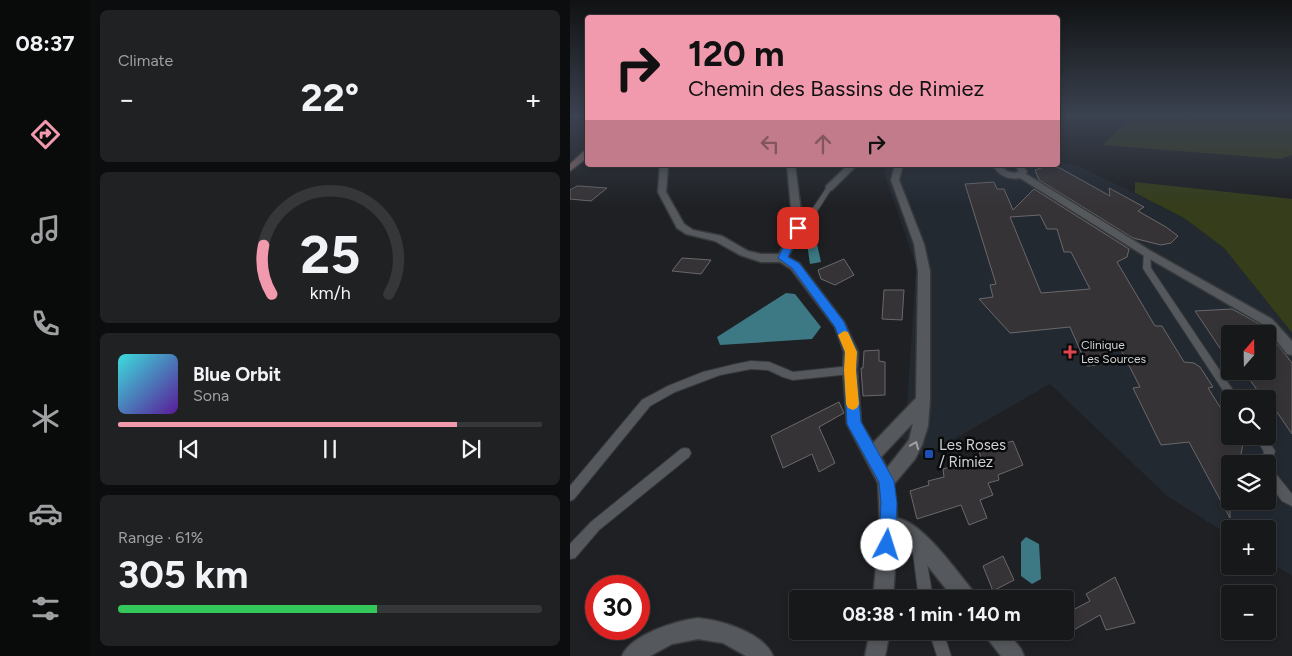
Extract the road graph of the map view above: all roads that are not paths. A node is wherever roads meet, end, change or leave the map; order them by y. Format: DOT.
graph roads {
  1 [pos="585,155"];
  2 [pos="664,167"];
  3 [pos="792,167"];
  4 [pos="850,167"];
  5 [pos="898,167"];
  6 [pos="998,167"];
  7 [pos="1021,167"];
  8 [pos="570,168"];
  9 [pos="1021,175"];
  10 [pos="829,188"];
  11 [pos="798,228"];
  12 [pos="1147,253"];
  13 [pos="782,258"];
  14 [pos="1292,350"];
  15 [pos="850,370"];
  16 [pos="1228,390"];
  17 [pos="923,400"];
  18 [pos="685,453"];
  19 [pos="872,456"];
  20 [pos="886,481"];
  21 [pos="1276,484"];
  22 [pos="570,495"];
  23 [pos="1292,500"];
  24 [pos="889,526"];
  25 [pos="918,540"];
  26 [pos="570,553"];
  27 [pos="884,590"];
  28 [pos="924,590"];
  29 [pos="960,590"];
  30 [pos="878,640"];
  31 [pos="939,640"];
  32 [pos="1001,640"];
  33 [pos="632,656"];
  34 [pos="763,656"];
  35 [pos="875,656"];
  36 [pos="944,656"];
  37 [pos="1014,656"];
  1 -- 8 [label="street"];
  2 -- 13 [label="street"];
  3 -- 11 [label="street"];
  4 -- 10 [label="street"];
  5 -- 17 [label="street"];
  6 -- 9 [label="street"];
  7 -- 9 [label="street"];
  9 -- 12 [label="street"];
  10 -- 11 [label="lane"];
  11 -- 13 [label="street"];
  12 -- 14 [label="street"];
  12 -- 16 [label="lane"];
  13 -- 15 [label="street"];
  15 -- 19 [label="street"];
  15 -- 22 [label="lane"];
  17 -- 19 [label="street"];
  20 -- 17 [label="street, one-way"];
  18 -- 26 [label="lane"];
  19 -- 20 [label="street"];
  20 -- 24 [label="street"];
  21 -- 23 [label="lane"];
  24 -- 25 [label="street"];
  24 -- 27 [label="street"];
  25 -- 28 [label="lane"];
  25 -- 29 [label="street"];
  30 -- 35 [label="street"];
  31 -- 36 [label="lane"];
  32 -- 37 [label="street"];
  33 -- 34 [label="street"];
}
